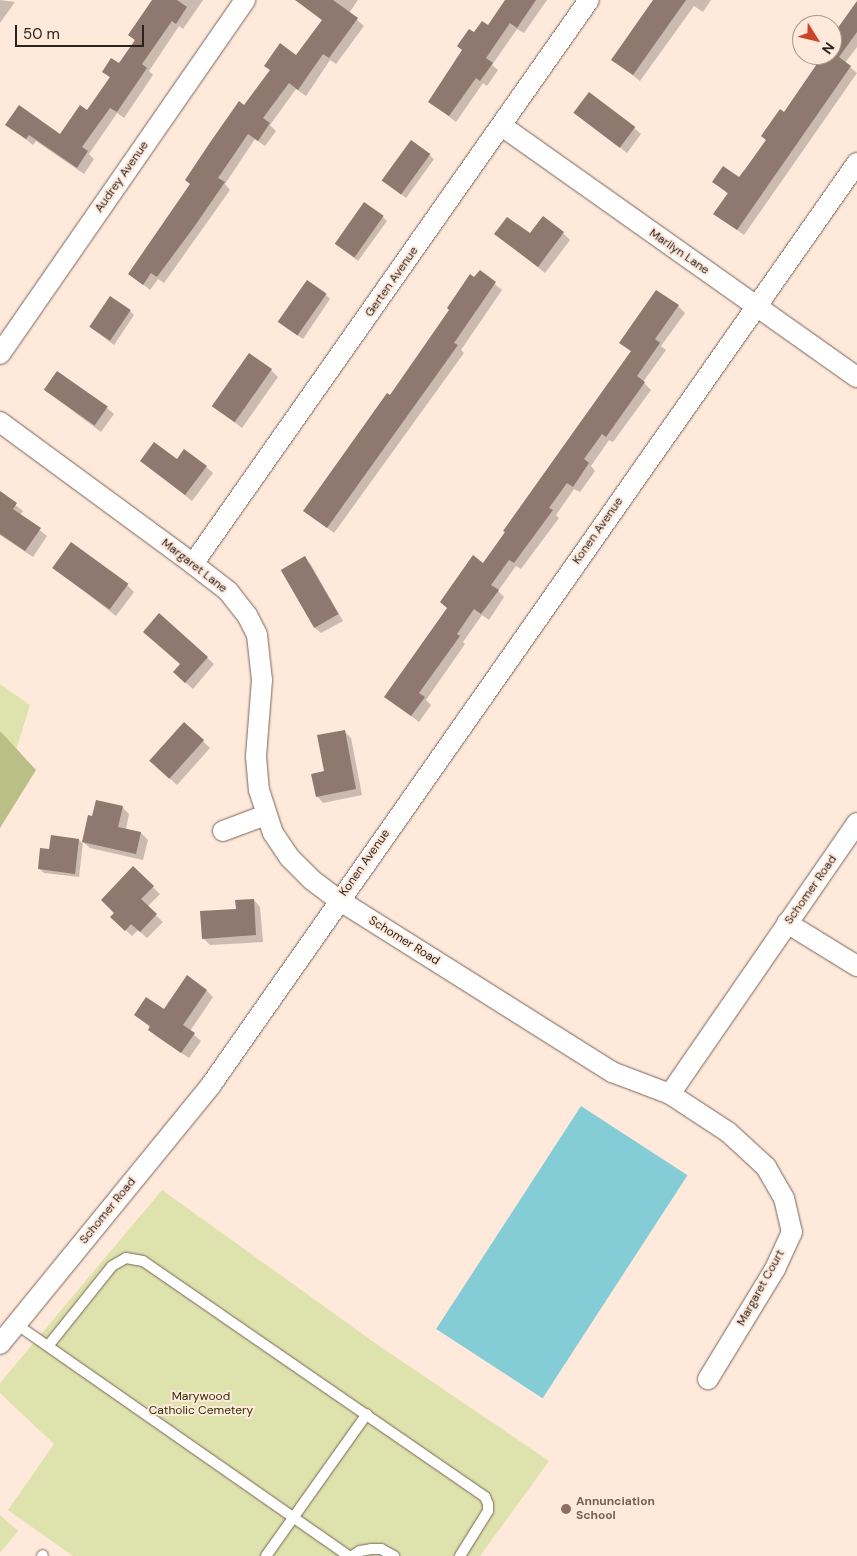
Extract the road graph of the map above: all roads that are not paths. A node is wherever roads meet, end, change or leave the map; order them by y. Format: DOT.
graph roads {
  1 [pos="245,0"];
  2 [pos="589,0"];
  3 [pos="502,126"];
  4 [pos="857,163"];
  5 [pos="756,306"];
  6 [pos="0,354"];
  7 [pos="857,376"];
  8 [pos="0,422"];
  9 [pos="193,564"];
  10 [pos="266,815"];
  11 [pos="857,823"];
  12 [pos="224,831"];
  13 [pos="339,900"];
  14 [pos="787,923"];
  15 [pos="857,966"];
  16 [pos="670,1094"];
  17 [pos="16,1324"];
  18 [pos="0,1344"];
  19 [pos="48,1346"];
  20 [pos="708,1379"];
  21 [pos="367,1414"];
  22 [pos="294,1518"];
  23 [pos="266,1556"];
  24 [pos="350,1556"];
  25 [pos="394,1556"];
  26 [pos="460,1556"];
  1 -- 6 [label="street, Audrey Avenue"];
  2 -- 3 [label="street, Gerten Avenue"];
  3 -- 5 [label="street, Marilyn Lane"];
  3 -- 9 [label="street, Gerten Avenue"];
  4 -- 5 [label="street, Konen Avenue"];
  5 -- 7 [label="street, Marilyn Lane"];
  5 -- 13 [label="street, Konen Avenue"];
  8 -- 9 [label="street, Margaret Lane"];
  9 -- 10 [label="street, Margaret Lane"];
  10 -- 12 [label="street"];
  10 -- 13 [label="street, Margaret Lane"];
  11 -- 14 [label="street, Schomer Road"];
  13 -- 16 [label="street, Schomer Road"];
  13 -- 17 [label="street, Schomer Road"];
  14 -- 15 [label="street"];
  14 -- 16 [label="street, Schomer Road"];
  16 -- 20 [label="street, Margaret Court"];
  17 -- 18 [label="street, Schomer Road"];
  17 -- 19 [label="lane"];
  19 -- 21 [label="lane"];
  19 -- 22 [label="lane"];
  21 -- 22 [label="lane"];
  21 -- 26 [label="lane"];
  22 -- 23 [label="lane"];
  22 -- 24 [label="lane"];
  24 -- 25 [label="lane"];
}
